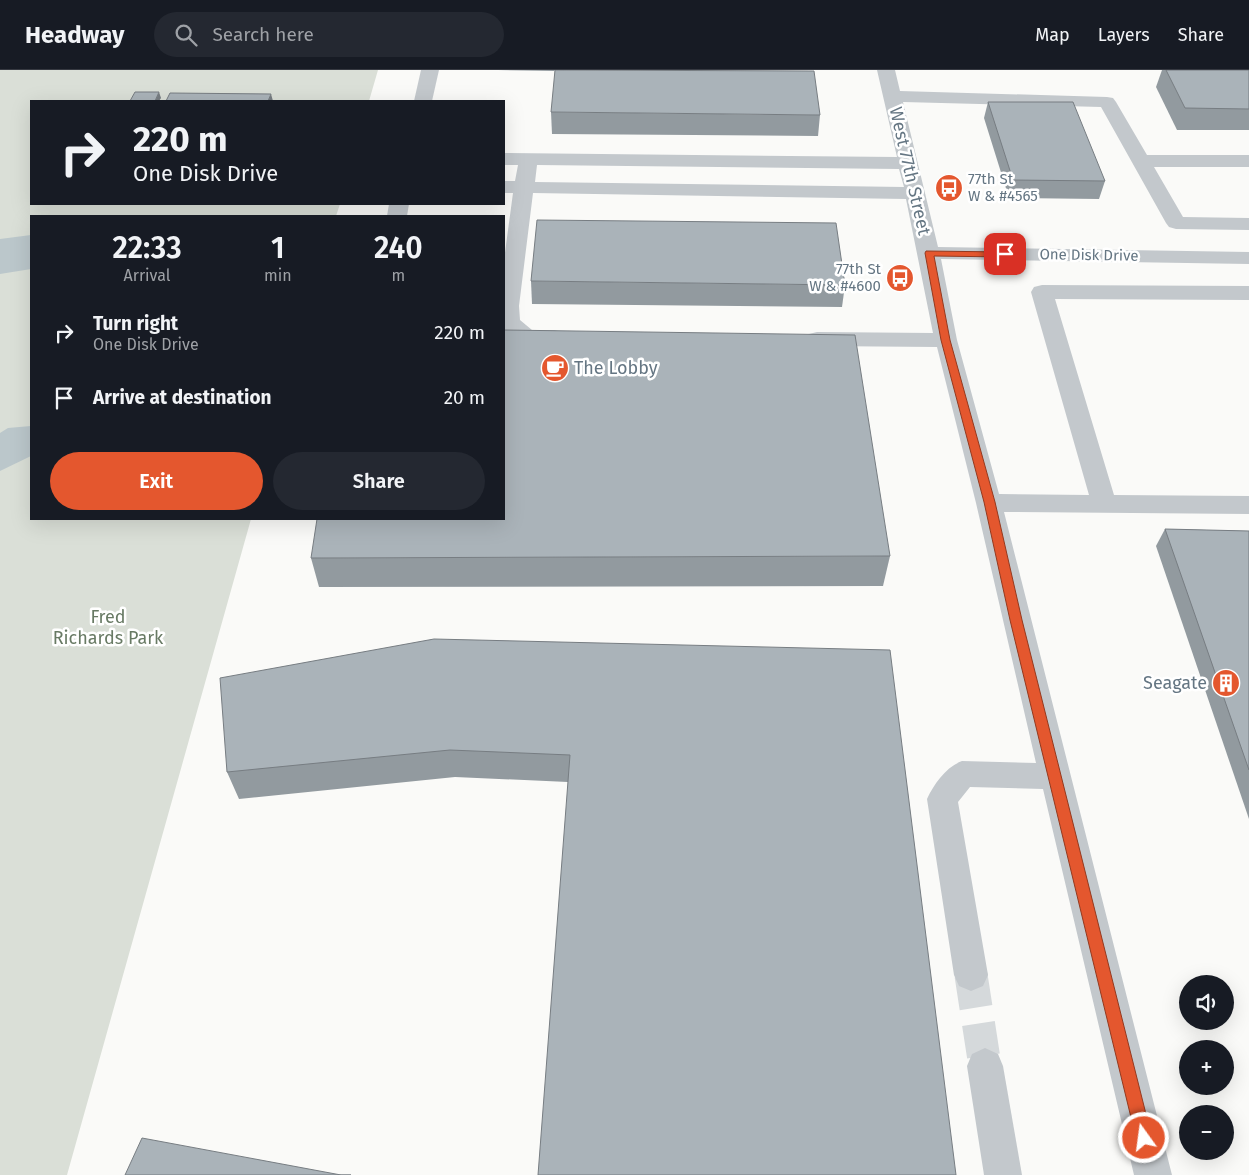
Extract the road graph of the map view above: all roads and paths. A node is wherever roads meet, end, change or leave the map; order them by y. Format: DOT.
graph roads {
  1 [pos="430,70"];
  2 [pos="889,83"];
  3 [pos="423,100"];
  4 [pos="505,159"];
  5 [pos="528,159"];
  6 [pos="1141,161"];
  7 [pos="1249,162"];
  8 [pos="908,163"];
  9 [pos="505,187"];
  10 [pos="524,188"];
  11 [pos="915,193"];
  12 [pos="1176,223"];
  13 [pos="1249,224"];
  14 [pos="929,253"];
  15 [pos="1190,257"];
  16 [pos="1249,258"];
  17 [pos="1205,293"];
  18 [pos="1249,293"];
  19 [pos="506,306"];
  20 [pos="576,337"];
  21 [pos="796,339"];
  22 [pos="946,340"];
  23 [pos="989,502"];
  24 [pos="1104,504"];
  25 [pos="1249,505"];
  26 [pos="1055,776"];
  27 [pos="970,975"];
  28 [pos="985,1066"];
  29 [pos="1003,1175"];
  30 [pos="1153,1175"];
  1 -- 3 [label="street"];
  2 -- 6 [label="street"];
  2 -- 8 [label="street, West 77th Street"];
  4 -- 5 [label="street"];
  5 -- 8 [label="street"];
  5 -- 10 [label="street"];
  6 -- 7 [label="street"];
  6 -- 12 [label="street"];
  8 -- 11 [label="street, West 77th Street"];
  9 -- 10 [label="street"];
  10 -- 11 [label="street"];
  10 -- 19 [label="street"];
  11 -- 14 [label="street, West 77th Street"];
  12 -- 13 [label="street"];
  12 -- 15 [label="street"];
  14 -- 15 [label="street, One Disk Drive"];
  14 -- 22 [label="street, West 77th Street"];
  15 -- 16 [label="street, One Disk Drive"];
  15 -- 17 [label="street"];
  17 -- 18 [label="street"];
  17 -- 24 [label="street"];
  19 -- 20 [label="street"];
  21 -- 22 [label="street"];
  22 -- 23 [label="street, West 77th Street"];
  23 -- 24 [label="street"];
  23 -- 26 [label="street, West 77th Street"];
  24 -- 25 [label="street"];
  26 -- 27 [label="street"];
  26 -- 30 [label="street, West 77th Street"];
  28 -- 29 [label="street"];
}
